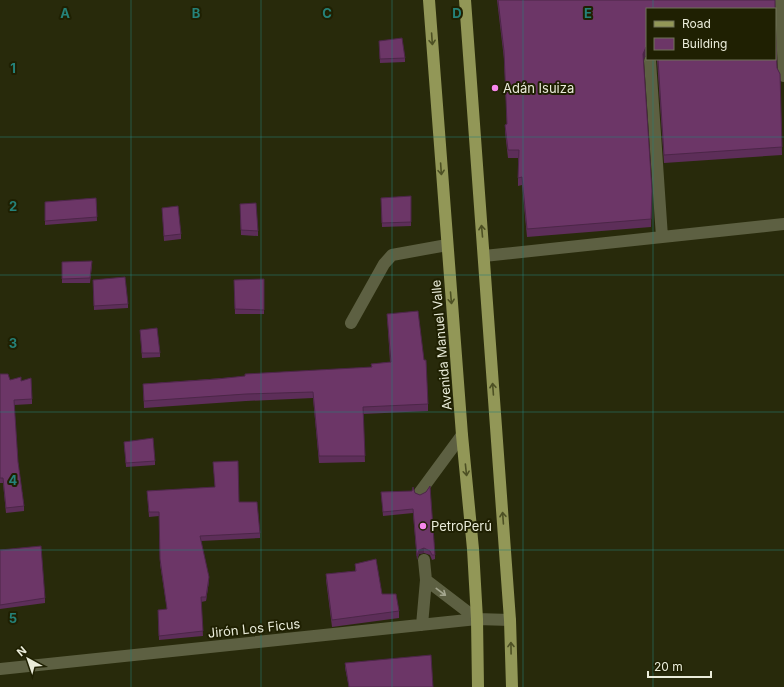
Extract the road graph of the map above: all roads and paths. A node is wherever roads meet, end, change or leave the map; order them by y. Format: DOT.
graph roads {
  1 [pos="429,0"];
  2 [pos="465,0"];
  3 [pos="781,0"];
  4 [pos="650,61"];
  5 [pos="784,76"];
  6 [pos="784,224"];
  7 [pos="662,237"];
  8 [pos="447,245"];
  9 [pos="484,256"];
  10 [pos="351,323"];
  11 [pos="462,436"];
  12 [pos="420,492"];
  13 [pos="424,560"];
  14 [pos="426,580"];
  15 [pos="477,620"];
  16 [pos="510,620"];
  17 [pos="422,625"];
  18 [pos="0,669"];
  19 [pos="478,687"];
  20 [pos="512,687"];
  1 -- 8 [label="main road, Avenida Manuel Valle, one-way"];
  9 -- 2 [label="main road, one-way"];
  3 -- 5 [label="street"];
  4 -- 7 [label="street"];
  6 -- 7 [label="street"];
  7 -- 9 [label="street"];
  8 -- 10 [label="street"];
  8 -- 11 [label="main road, Avenida Manuel Valle, one-way"];
  16 -- 9 [label="main road, one-way"];
  11 -- 12 [label="street"];
  11 -- 15 [label="main road, Avenida Manuel Valle, one-way"];
  13 -- 14 [label="street"];
  14 -- 15 [label="street, one-way"];
  14 -- 17 [label="street"];
  15 -- 16 [label="street, Jirón Los Ficus"];
  15 -- 17 [label="street, Jirón Los Ficus"];
  15 -- 19 [label="main road, Avenida Manuel Valle"];
  20 -- 16 [label="main road, one-way"];
  17 -- 18 [label="street, Jirón Los Ficus"];
}
